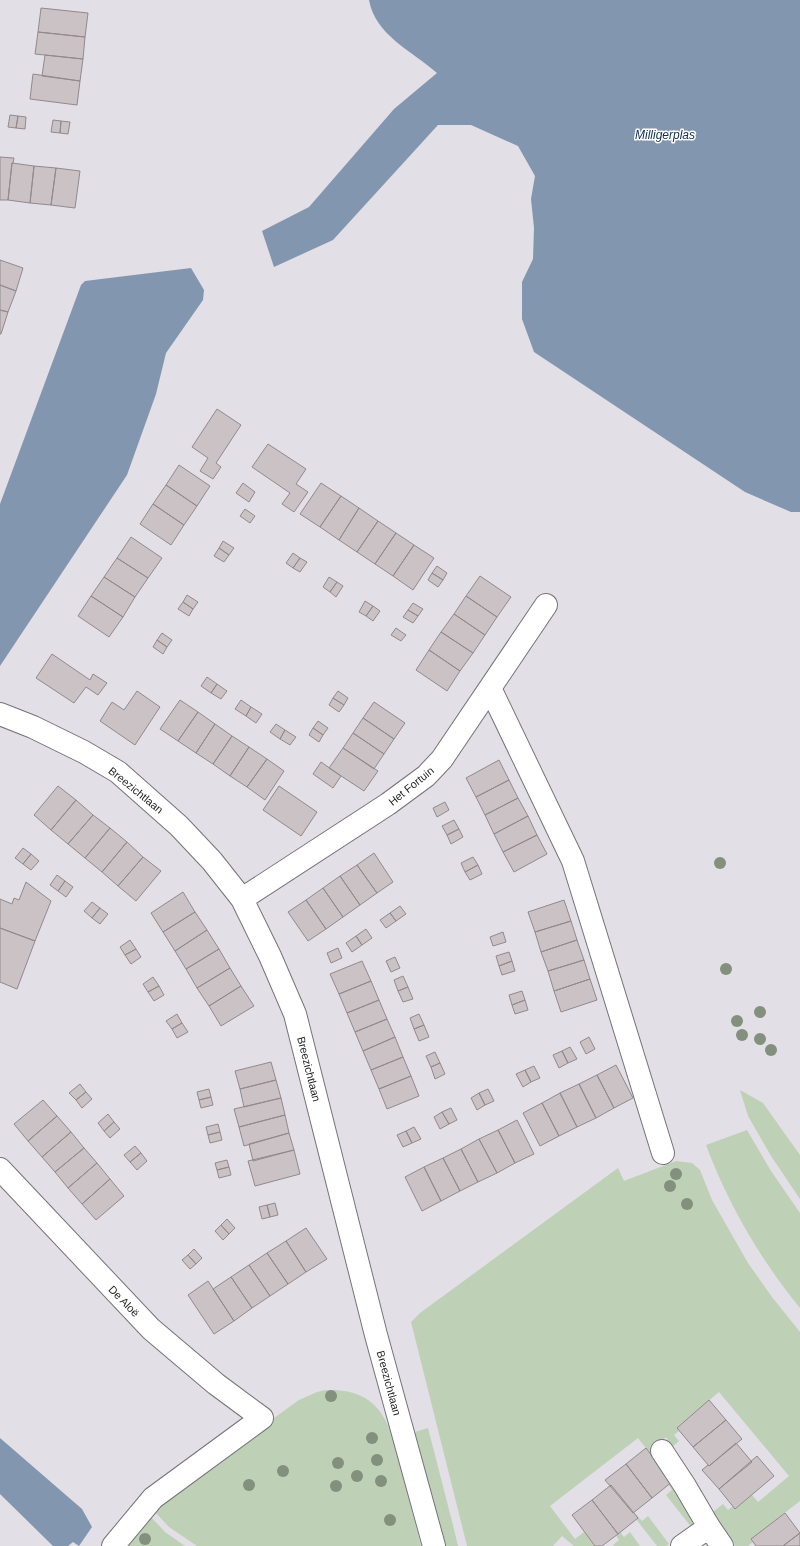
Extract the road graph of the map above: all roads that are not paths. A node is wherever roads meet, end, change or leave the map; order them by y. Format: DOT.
graph roads {
  1 [pos="546,605"];
  2 [pos="490,688"];
  3 [pos="0,714"];
  4 [pos="242,899"];
  5 [pos="663,1153"];
  6 [pos="0,1169"];
  7 [pos="662,1451"];
  8 [pos="709,1527"];
  9 [pos="113,1546"];
  10 [pos="434,1546"];
  11 [pos="682,1546"];
  12 [pos="722,1546"];
  1 -- 2 [label="street, Het Fortuin"];
  2 -- 4 [label="street, Het Fortuin"];
  2 -- 5 [label="street"];
  3 -- 4 [label="street, Breezichtlaan"];
  4 -- 10 [label="street, Breezichtlaan"];
  6 -- 9 [label="street, De Aloë"];
  7 -- 8 [label="street"];
  8 -- 11 [label="street"];
  8 -- 12 [label="street"];
}
